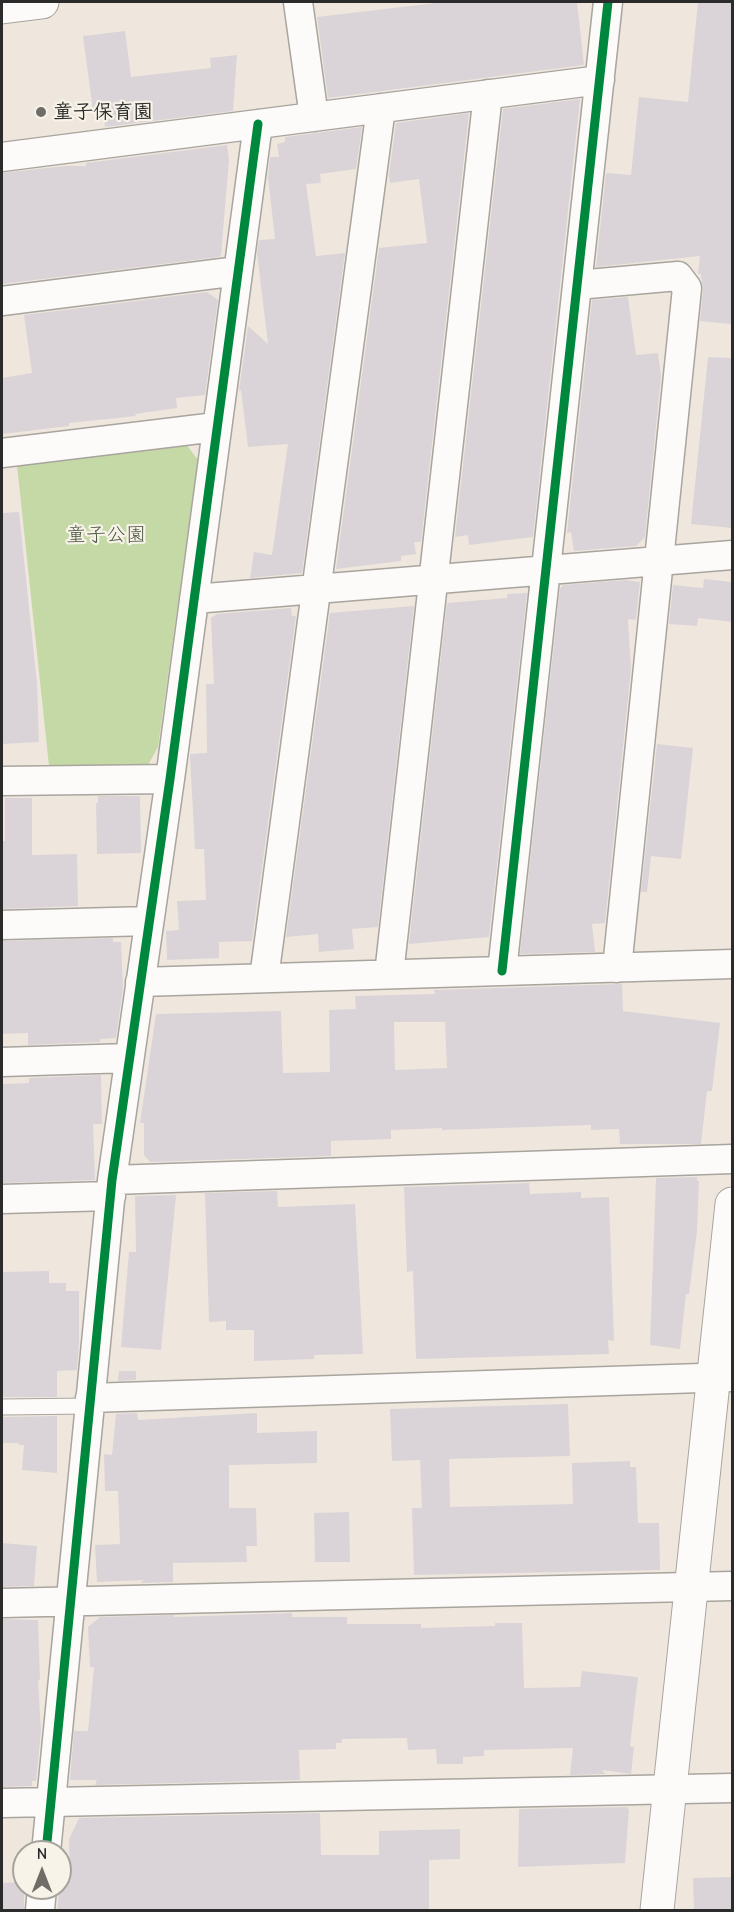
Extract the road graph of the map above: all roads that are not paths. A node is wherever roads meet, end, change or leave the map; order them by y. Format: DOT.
graph roads {
  1 [pos="42,2"];
  2 [pos="298,2"];
  3 [pos="608,2"];
  4 [pos="2,7"];
  5 [pos="600,80"];
  6 [pos="488,94"];
  7 [pos="381,108"];
  8 [pos="314,117"];
  9 [pos="258,124"];
  10 [pos="2,157"];
  11 [pos="238,271"];
  12 [pos="577,285"];
  13 [pos="2,301"];
  14 [pos="216,427"];
  15 [pos="2,453"];
  16 [pos="732,555"];
  17 [pos="659,561"];
  18 [pos="546,570"];
  19 [pos="434,579"];
  20 [pos="317,589"];
  21 [pos="194,599"];
  22 [pos="170,779"];
  23 [pos="2,781"];
  24 [pos="149,921"];
  25 [pos="2,925"];
  26 [pos="732,964"];
  27 [pos="617,968"];
  28 [pos="502,971"];
  29 [pos="389,974"];
  30 [pos="264,978"];
  31 [pos="140,982"];
  32 [pos="129,1058"];
  33 [pos="2,1062"];
  34 [pos="732,1159"];
  35 [pos="112,1188"];
  36 [pos="2,1199"];
  37 [pos="732,1204"];
  38 [pos="723,1377"];
  39 [pos="90,1402"];
  40 [pos="2,1407"];
  41 [pos="732,1586"];
  42 [pos="691,1587"];
  43 [pos="70,1601"];
  44 [pos="2,1603"];
  45 [pos="732,1788"];
  46 [pos="669,1790"];
  47 [pos="50,1802"];
  48 [pos="2,1803"];
  49 [pos="47,1840"];
  50 [pos="657,1911"];
  1 -- 4 [label="street"];
  2 -- 8 [label="street"];
  3 -- 5 [label="street"];
  5 -- 6 [label="street"];
  5 -- 12 [label="street"];
  6 -- 7 [label="street"];
  6 -- 19 [label="street"];
  7 -- 8 [label="street"];
  7 -- 20 [label="street"];
  8 -- 9 [label="street"];
  9 -- 10 [label="street"];
  9 -- 11 [label="street"];
  11 -- 13 [label="street"];
  11 -- 14 [label="street"];
  12 -- 17 [label="street"];
  12 -- 18 [label="street"];
  14 -- 15 [label="street"];
  14 -- 21 [label="street"];
  16 -- 17 [label="street"];
  17 -- 18 [label="street"];
  17 -- 27 [label="street"];
  18 -- 19 [label="street"];
  18 -- 28 [label="street"];
  19 -- 20 [label="street"];
  19 -- 29 [label="street"];
  20 -- 21 [label="street"];
  20 -- 30 [label="street"];
  21 -- 22 [label="street"];
  22 -- 23 [label="street"];
  22 -- 24 [label="street"];
  24 -- 25 [label="street"];
  24 -- 31 [label="street"];
  26 -- 27 [label="street"];
  27 -- 28 [label="street"];
  28 -- 29 [label="street"];
  29 -- 30 [label="street"];
  30 -- 31 [label="street"];
  31 -- 32 [label="street"];
  32 -- 33 [label="street"];
  32 -- 35 [label="street"];
  34 -- 35 [label="street"];
  35 -- 36 [label="street"];
  35 -- 39 [label="street"];
  37 -- 38 [label="street"];
  38 -- 39 [label="street"];
  38 -- 42 [label="street"];
  39 -- 40 [label="lane"];
  39 -- 43 [label="street"];
  41 -- 42 [label="street"];
  42 -- 43 [label="street"];
  42 -- 46 [label="street"];
  43 -- 44 [label="street"];
  43 -- 47 [label="street"];
  45 -- 46 [label="street"];
  46 -- 47 [label="street"];
  46 -- 50 [label="street"];
  47 -- 48 [label="street"];
  47 -- 49 [label="street"];
}
